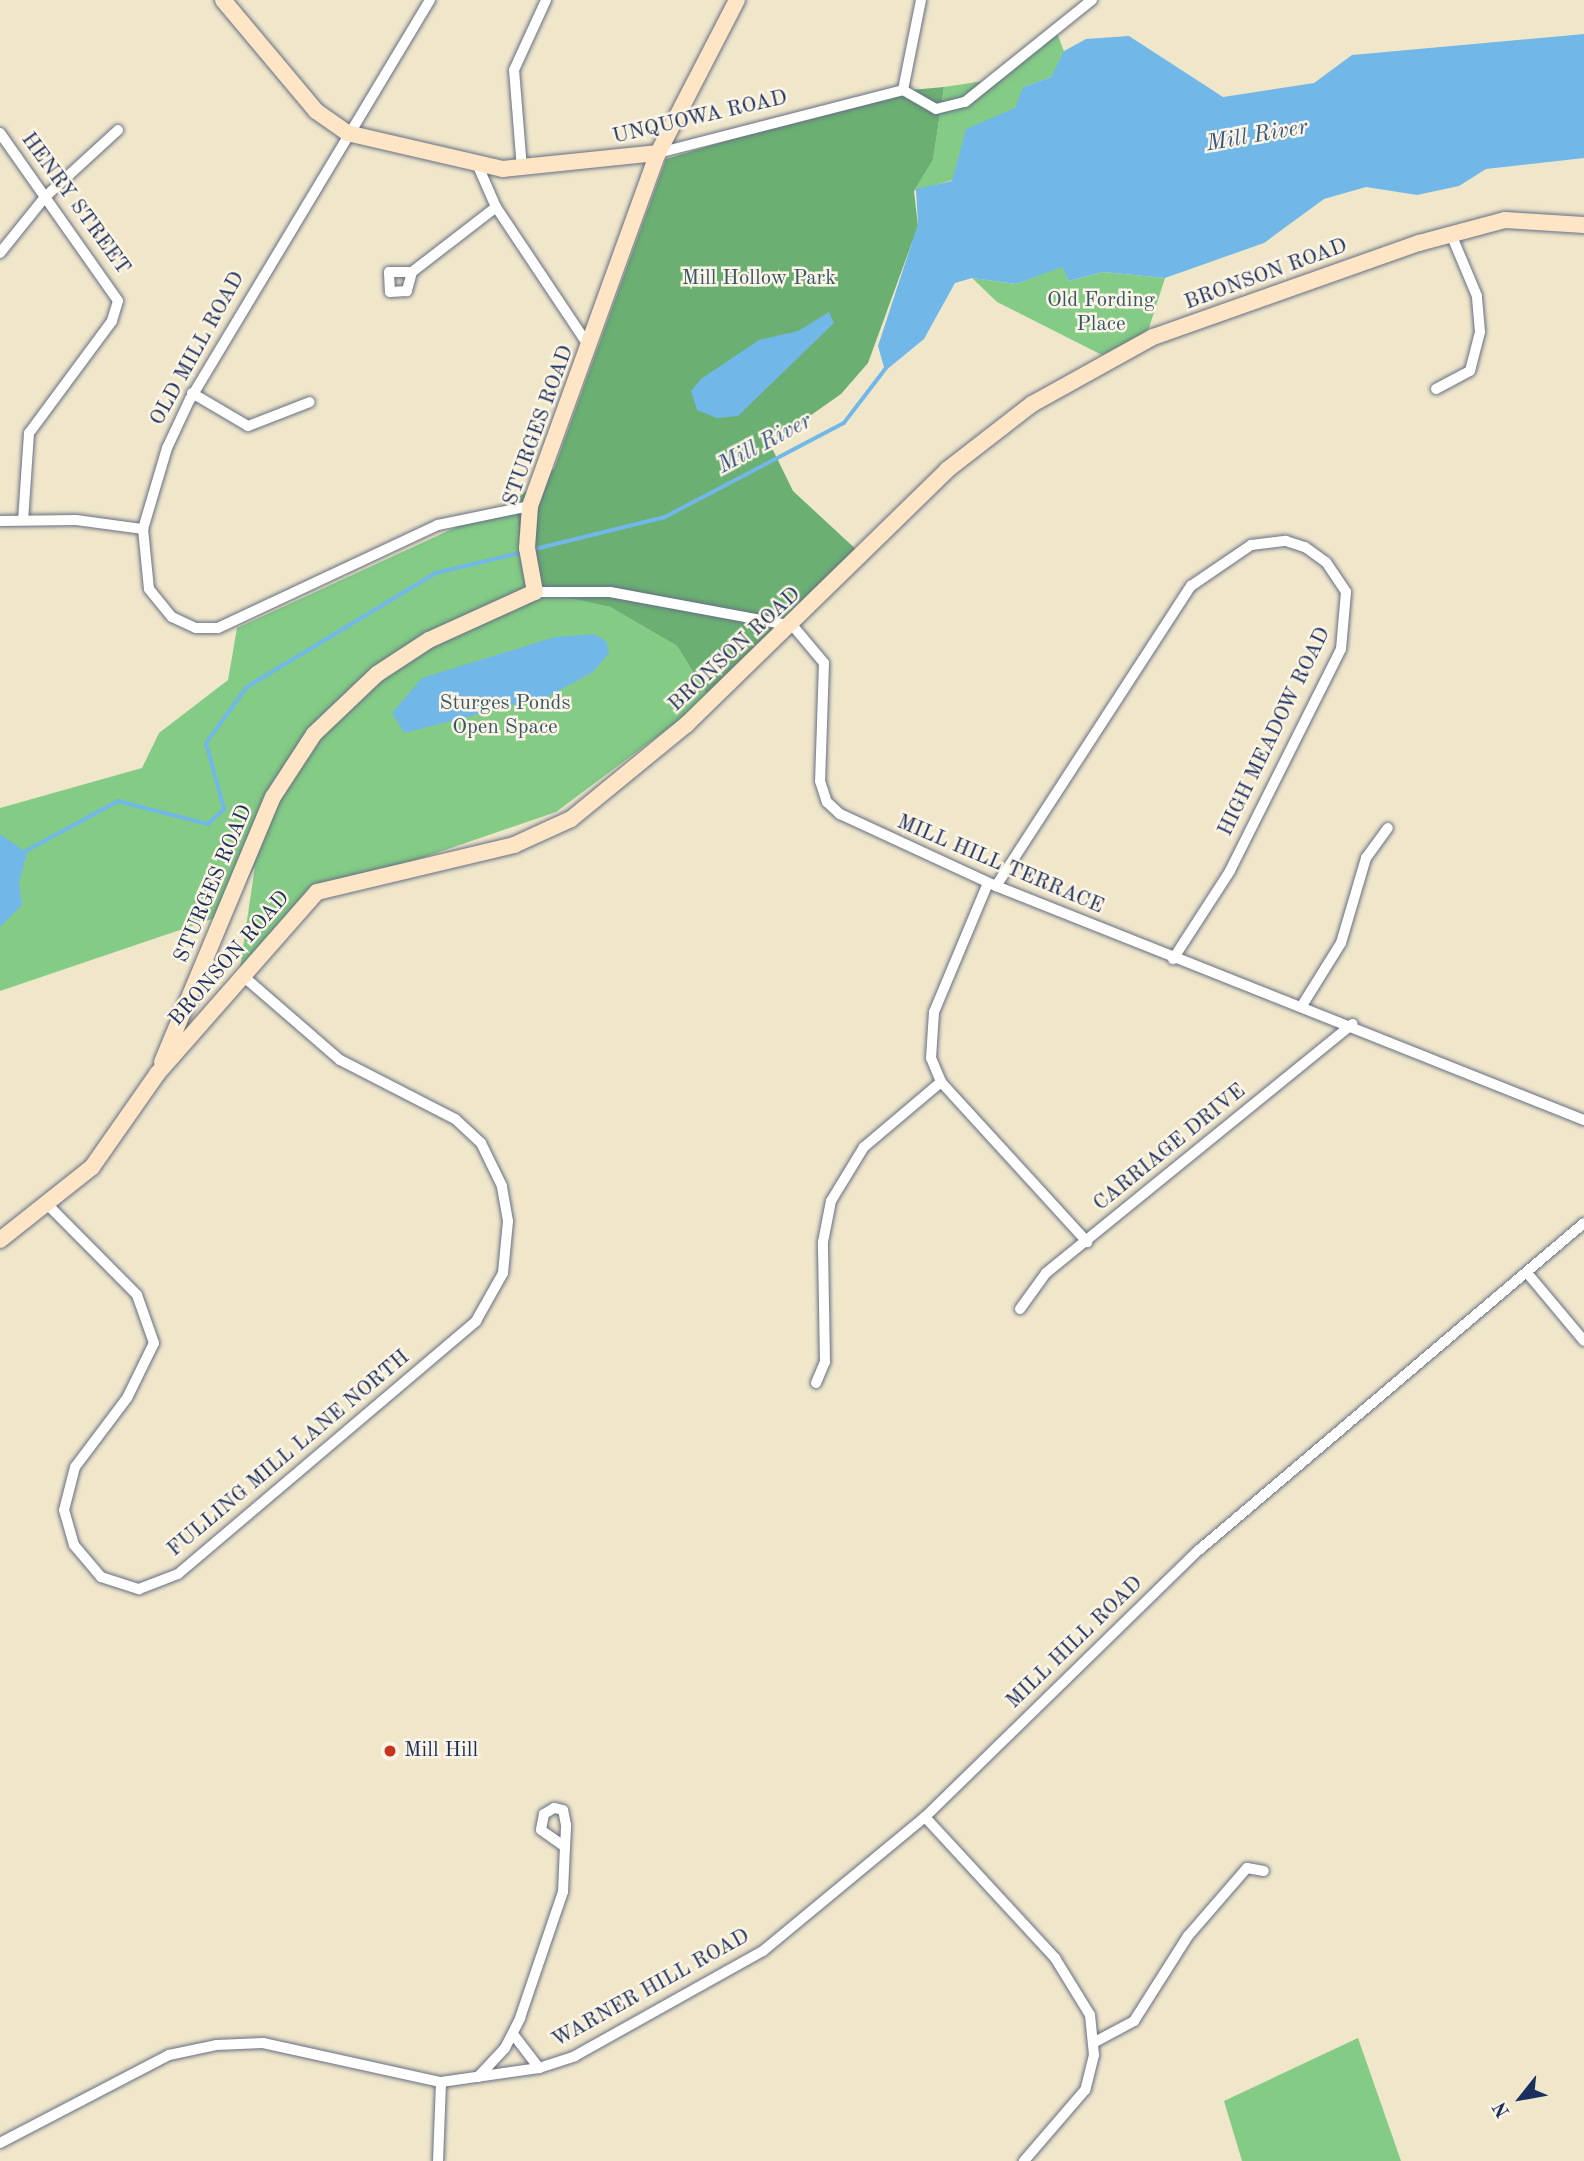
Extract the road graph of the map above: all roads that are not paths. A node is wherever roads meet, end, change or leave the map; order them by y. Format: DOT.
graph roads {
  1 [pos="223,0"];
  2 [pos="430,0"];
  3 [pos="546,0"];
  4 [pos="737,0"];
  5 [pos="921,0"];
  6 [pos="1093,0"];
  7 [pos="903,90"];
  8 [pos="118,130"];
  9 [pos="0,133"];
  10 [pos="347,133"];
  11 [pos="658,153"];
  12 [pos="478,166"];
  13 [pos="522,169"];
  14 [pos="45,197"];
  15 [pos="496,207"];
  16 [pos="1584,225"];
  17 [pos="1451,234"];
  18 [pos="0,253"];
  19 [pos="412,272"];
  20 [pos="590,348"];
  21 [pos="1436,389"];
  22 [pos="192,393"];
  23 [pos="310,402"];
  24 [pos="528,511"];
  25 [pos="23,520"];
  26 [pos="0,521"];
  27 [pos="143,528"];
  28 [pos="535,592"];
  29 [pos="793,626"];
  30 [pos="1388,828"];
  31 [pos="992,884"];
  32 [pos="1173,959"];
  33 [pos="242,975"];
  34 [pos="1303,1004"];
  35 [pos="1352,1024"];
  36 [pos="157,1074"];
  37 [pos="941,1082"];
  38 [pos="1584,1120"];
  39 [pos="49,1206"];
  40 [pos="1584,1223"];
  41 [pos="0,1240"];
  42 [pos="1087,1242"];
  43 [pos="1528,1274"];
  44 [pos="1020,1309"];
  45 [pos="1584,1341"];
  46 [pos="816,1383"];
  47 [pos="925,1817"];
  48 [pos="565,1847"];
  49 [pos="1264,1871"];
  50 [pos="513,2034"];
  51 [pos="1093,2043"];
  52 [pos="539,2067"];
  53 [pos="478,2077"];
  54 [pos="441,2082"];
  55 [pos="0,2143"];
  56 [pos="438,2161"];
  57 [pos="1024,2161"];
  1 -- 10 [label="main road, UNQUOWA ROAD"];
  2 -- 10 [label="street, OLD MILL ROAD"];
  3 -- 13 [label="street"];
  4 -- 11 [label="main road, STURGES ROAD"];
  5 -- 7 [label="street"];
  6 -- 7 [label="street"];
  7 -- 11 [label="street, UNQUOWA ROAD"];
  8 -- 14 [label="street"];
  9 -- 14 [label="street, HENRY STREET"];
  10 -- 12 [label="main road, UNQUOWA ROAD"];
  10 -- 22 [label="street, OLD MILL ROAD"];
  11 -- 13 [label="main road, UNQUOWA ROAD"];
  11 -- 20 [label="main road, STURGES ROAD"];
  12 -- 13 [label="main road, UNQUOWA ROAD"];
  12 -- 15 [label="street"];
  14 -- 18 [label="street"];
  14 -- 25 [label="street, HENRY STREET"];
  15 -- 19 [label="street"];
  15 -- 20 [label="street"];
  16 -- 17 [label="main road, BRONSON ROAD"];
  17 -- 21 [label="street"];
  17 -- 29 [label="main road, BRONSON ROAD"];
  20 -- 24 [label="main road, STURGES ROAD"];
  22 -- 23 [label="street"];
  22 -- 27 [label="street, OLD MILL ROAD"];
  24 -- 27 [label="street, OLD MILL ROAD"];
  24 -- 28 [label="main road, STURGES ROAD"];
  25 -- 26 [label="street"];
  25 -- 27 [label="street"];
  28 -- 29 [label="street"];
  28 -- 36 [label="main road, STURGES ROAD"];
  29 -- 31 [label="street, MILL HILL TERRACE"];
  29 -- 33 [label="main road, BRONSON ROAD"];
  30 -- 34 [label="street"];
  31 -- 32 [label="street, MILL HILL TERRACE"];
  31 -- 32 [label="street, HIGH MEADOW ROAD"];
  31 -- 37 [label="street, HIGH MEADOW ROAD"];
  32 -- 34 [label="street, MILL HILL TERRACE"];
  33 -- 36 [label="main road, BRONSON ROAD"];
  33 -- 39 [label="street, FULLING MILL LANE NORTH"];
  34 -- 35 [label="street, MILL HILL TERRACE"];
  35 -- 38 [label="street, MILL HILL TERRACE"];
  35 -- 42 [label="street, CARRIAGE DRIVE"];
  36 -- 39 [label="main road, BRONSON ROAD"];
  37 -- 42 [label="street"];
  37 -- 46 [label="street"];
  39 -- 41 [label="main road, BRONSON ROAD"];
  40 -- 43 [label="street, MILL HILL ROAD"];
  42 -- 44 [label="street, CARRIAGE DRIVE"];
  43 -- 45 [label="street"];
  43 -- 47 [label="street, MILL HILL ROAD"];
  47 -- 51 [label="street"];
  47 -- 52 [label="street, WARNER HILL ROAD"];
  48 -- 50 [label="street"];
  49 -- 51 [label="street"];
  50 -- 52 [label="street"];
  50 -- 53 [label="street"];
  51 -- 57 [label="street"];
  52 -- 53 [label="street, WARNER HILL ROAD"];
  53 -- 54 [label="street, WARNER HILL ROAD"];
  54 -- 55 [label="street, WARNER HILL ROAD"];
  54 -- 56 [label="street"];
}
